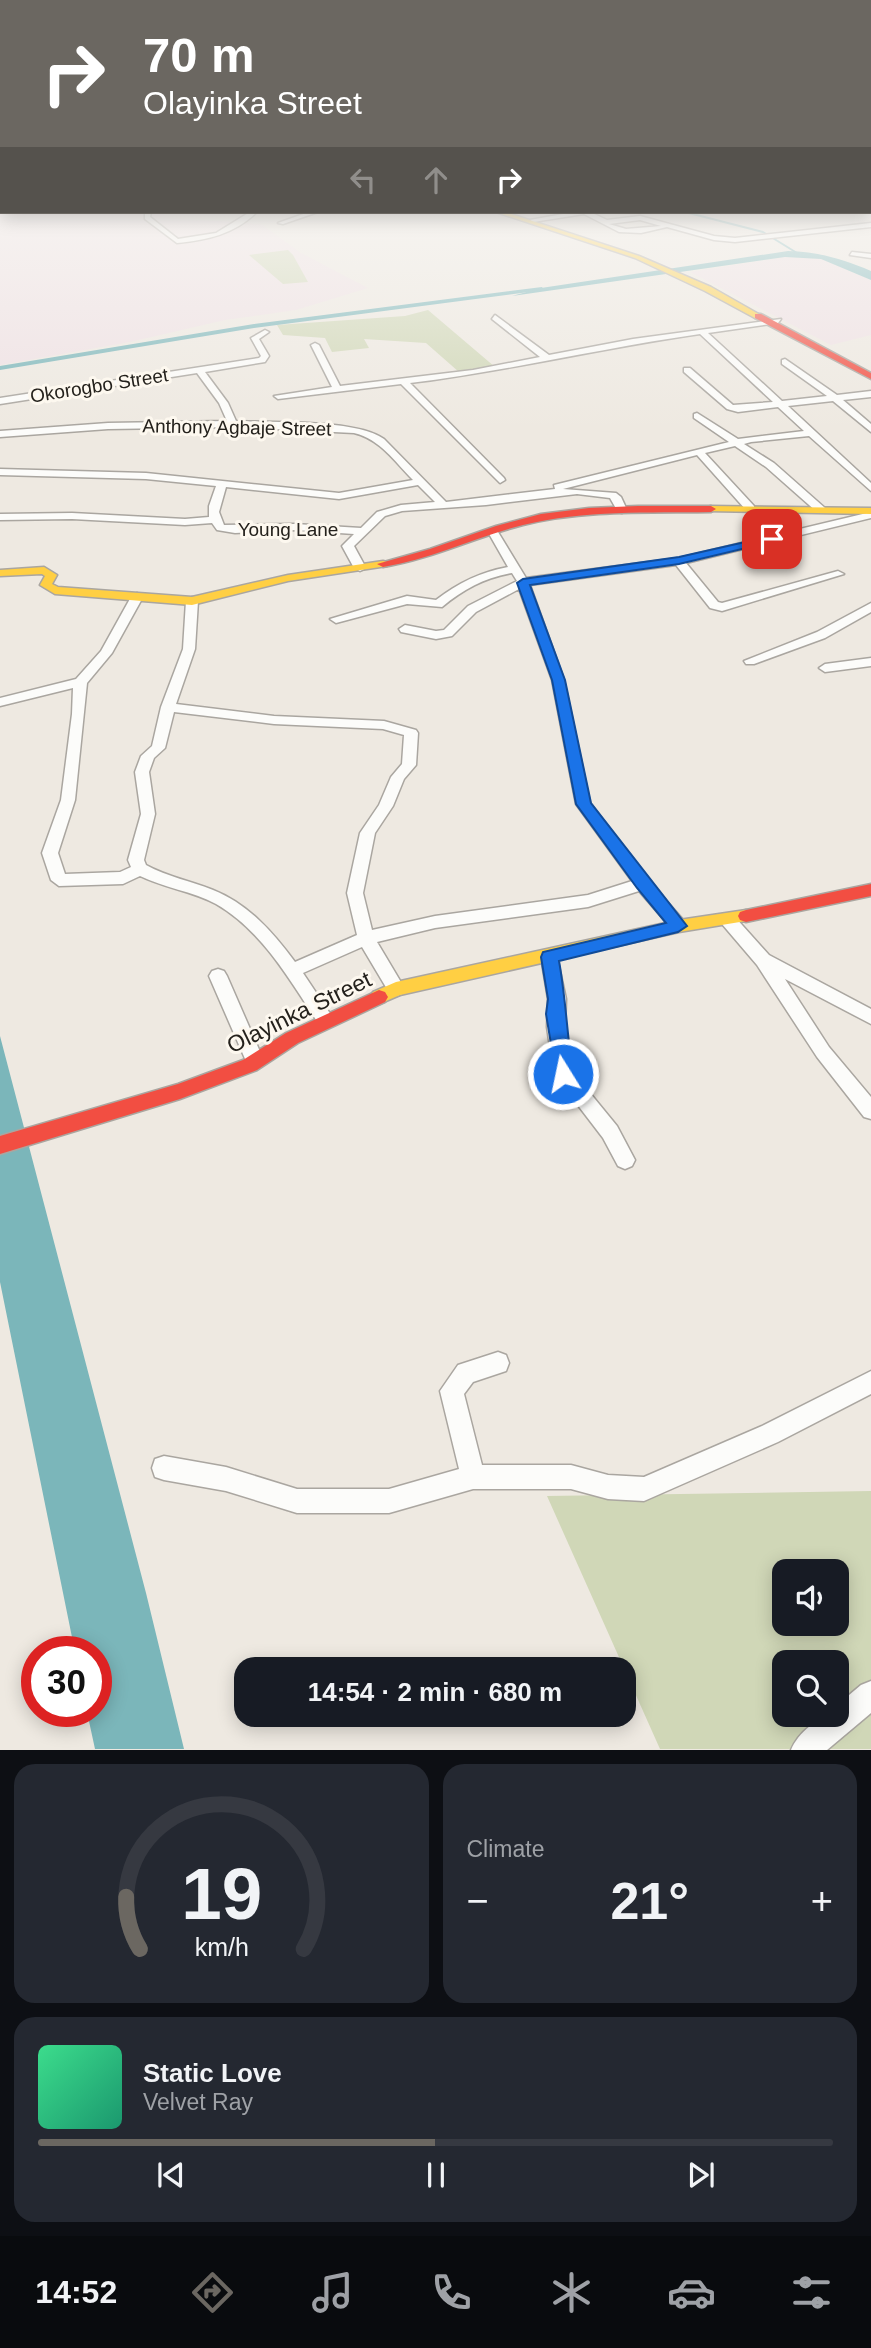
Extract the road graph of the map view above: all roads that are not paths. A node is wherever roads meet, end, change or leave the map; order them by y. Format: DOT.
graph roads {
  1 [pos="663,267"];
  2 [pos="495,317"];
  3 [pos="772,322"];
  4 [pos="265,332"];
  5 [pos="702,332"];
  6 [pos="315,345"];
  7 [pos="548,359"];
  8 [pos="785,362"];
  9 [pos="871,369"];
  10 [pos="199,370"];
  11 [pos="687,370"];
  12 [pos="871,376"];
  13 [pos="401,380"];
  14 [pos="337,389"];
  15 [pos="871,394"];
  16 [pos="278,396"];
  17 [pos="835,398"];
  18 [pos="0,401"];
  19 [pos="781,403"];
  20 [pos="697,416"];
  21 [pos="233,424"];
  22 [pos="871,429"];
  23 [pos="812,433"];
  24 [pos="0,434"];
  25 [pos="738,443"];
  26 [pos="699,452"];
  27 [pos="0,472"];
  28 [pos="500,480"];
  29 [pos="421,482"];
  30 [pos="222,484"];
  31 [pos="871,488"];
  32 [pos="547,493"];
  33 [pos="444,506"];
  34 [pos="750,508"];
  35 [pos="622,510"];
  36 [pos="821,510"];
  37 [pos="867,515"];
  38 [pos="0,517"];
  39 [pos="214,520"];
  40 [pos="871,524"];
  41 [pos="363,531"];
  42 [pos="493,532"];
  43 [pos="679,561"];
  44 [pos="360,568"];
  45 [pos="515,569"];
  46 [pos="0,573"];
  47 [pos="838,574"];
  48 [pos="523,583"];
  49 [pos="137,597"];
  50 [pos="192,601"];
  51 [pos="871,607"];
  52 [pos="336,619"];
  53 [pos="405,629"];
  54 [pos="750,661"];
  55 [pos="871,662"];
  56 [pos="825,668"];
  57 [pos="81,682"];
  58 [pos="0,702"];
  59 [pos="168,707"];
  60 [pos="140,869"];
  61 [pos="642,884"];
  62 [pos="871,890"];
  63 [pos="729,920"];
  64 [pos="678,926"];
  65 [pos="366,938"];
  66 [pos="549,957"];
  67 [pos="763,960"];
  68 [pos="292,970"];
  69 [pos="218,976"];
  70 [pos="396,989"];
  71 [pos="871,1017"];
  72 [pos="326,1021"];
  73 [pos="252,1063"];
  74 [pos="871,1111"];
  75 [pos="0,1145"];
  76 [pos="625,1160"];
  77 [pos="498,1363"];
  78 [pos="871,1382"];
  79 [pos="164,1468"];
  80 [pos="473,1477"];
  81 [pos="871,1695"];
  82 [pos="805,1749"];
  1 -- 3 [label="street"];
  2 -- 7 [label="street"];
  3 -- 5 [label="street"];
  3 -- 9 [label="street"];
  3 -- 12 [label="street"];
  4 -- 10 [label="street, Okorogbo Street"];
  5 -- 7 [label="street"];
  5 -- 19 [label="street"];
  6 -- 14 [label="street"];
  7 -- 13 [label="street"];
  8 -- 17 [label="street"];
  10 -- 18 [label="street, Okorogbo Street"];
  10 -- 21 [label="street"];
  11 -- 19 [label="street"];
  13 -- 14 [label="street"];
  13 -- 28 [label="street"];
  14 -- 16 [label="street"];
  15 -- 17 [label="street"];
  17 -- 19 [label="street"];
  17 -- 22 [label="street"];
  19 -- 23 [label="street"];
  20 -- 25 [label="street"];
  21 -- 24 [label="street, Anthony Agbaje Street"];
  21 -- 29 [label="street, Anthony Agbaje Street"];
  23 -- 25 [label="street"];
  23 -- 31 [label="street"];
  25 -- 26 [label="street"];
  25 -- 36 [label="street"];
  26 -- 32 [label="street"];
  26 -- 34 [label="street"];
  27 -- 30 [label="street"];
  29 -- 30 [label="street"];
  29 -- 33 [label="street, Anthony Agbaje Street"];
  30 -- 39 [label="street, Young Lane"];
  32 -- 33 [label="street"];
  32 -- 35 [label="street"];
  33 -- 41 [label="street"];
  34 -- 35 [label="street"];
  34 -- 36 [label="street"];
  35 -- 42 [label="street"];
  36 -- 37 [label="street"];
  37 -- 40 [label="street"];
  37 -- 43 [label="street"];
  38 -- 39 [label="street"];
  39 -- 41 [label="street, Young Lane"];
  41 -- 44 [label="street"];
  42 -- 44 [label="street"];
  42 -- 45 [label="street"];
  43 -- 47 [label="street"];
  43 -- 48 [label="street"];
  44 -- 50 [label="street"];
  45 -- 48 [label="street"];
  45 -- 52 [label="street"];
  46 -- 49 [label="street"];
  48 -- 53 [label="street"];
  48 -- 61 [label="street"];
  49 -- 50 [label="street"];
  49 -- 57 [label="street"];
  50 -- 59 [label="street"];
  51 -- 54 [label="street"];
  55 -- 56 [label="street"];
  57 -- 58 [label="street"];
  57 -- 60 [label="street"];
  59 -- 60 [label="street"];
  59 -- 65 [label="street"];
  60 -- 68 [label="street"];
  61 -- 64 [label="street"];
  61 -- 65 [label="street"];
  62 -- 63 [label="street, Olayinka Street"];
  63 -- 64 [label="street, Olayinka Street"];
  63 -- 67 [label="street"];
  64 -- 66 [label="street, Olayinka Street"];
  65 -- 68 [label="street"];
  65 -- 70 [label="street"];
  66 -- 70 [label="street, Olayinka Street"];
  66 -- 76 [label="street"];
  67 -- 71 [label="street"];
  67 -- 74 [label="street"];
  68 -- 72 [label="street"];
  69 -- 73 [label="street"];
  70 -- 72 [label="street, Olayinka Street"];
  72 -- 73 [label="street, Olayinka Street"];
  73 -- 75 [label="street, Olayinka Street"];
  77 -- 80 [label="street"];
  78 -- 80 [label="street"];
  79 -- 80 [label="street"];
  81 -- 82 [label="street"];
}
